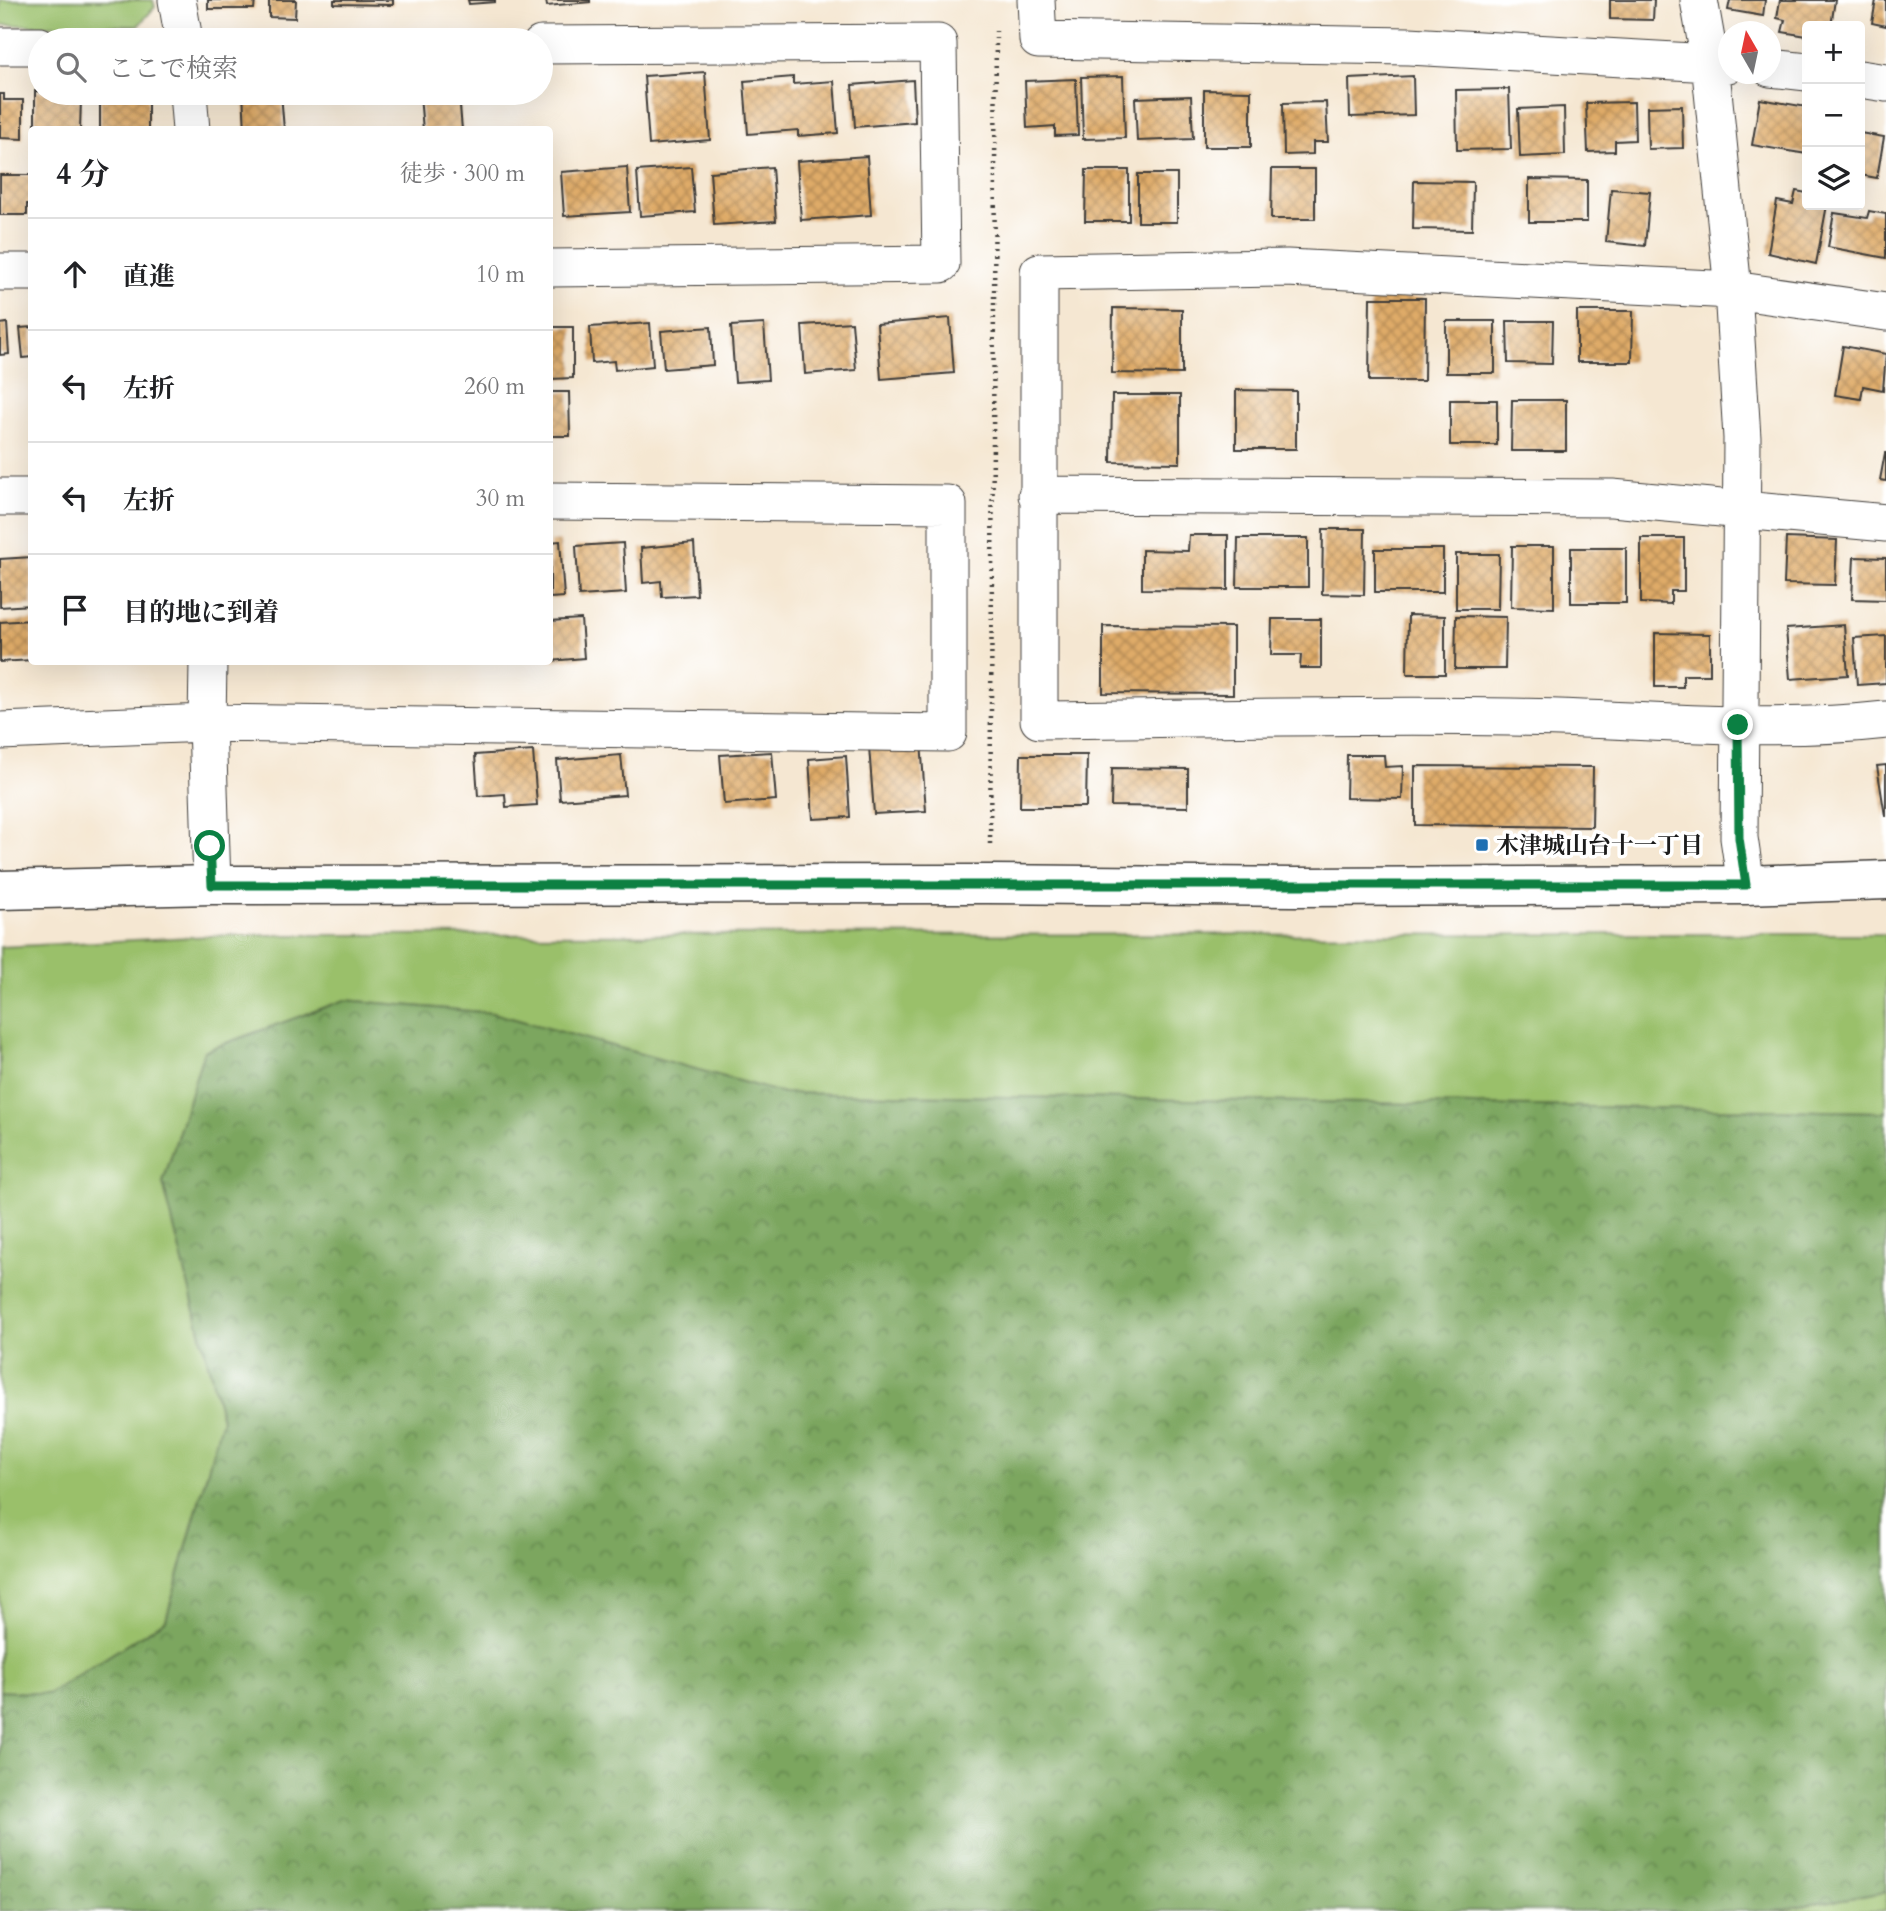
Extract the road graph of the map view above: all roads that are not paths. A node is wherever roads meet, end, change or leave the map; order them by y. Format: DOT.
graph roads {
  1 [pos="177,0"];
  2 [pos="1036,0"];
  3 [pos="1699,0"];
  4 [pos="182,28"];
  5 [pos="553,45"];
  6 [pos="0,46"];
  7 [pos="28,46"];
  8 [pos="1718,60"];
  9 [pos="1718,63"];
  10 [pos="1781,69"];
  11 [pos="1802,71"];
  12 [pos="1865,80"];
  13 [pos="1886,83"];
  14 [pos="1720,84"];
  15 [pos="189,105"];
  16 [pos="191,126"];
  17 [pos="553,268"];
  18 [pos="0,272"];
  19 [pos="28,272"];
  20 [pos="1733,290"];
  21 [pos="1886,312"];
  22 [pos="1037,495"];
  23 [pos="0,497"];
  24 [pos="28,497"];
  25 [pos="553,501"];
  26 [pos="1740,510"];
  27 [pos="1886,523"];
  28 [pos="208,665"];
  29 [pos="1886,720"];
  30 [pos="207,723"];
  31 [pos="1738,725"];
  32 [pos="0,731"];
  33 [pos="1886,880"];
  34 [pos="212,885"];
  35 [pos="1746,885"];
  36 [pos="0,890"];
  1 -- 4 [label="street"];
  2 -- 9 [label="street"];
  3 -- 8 [label="street"];
  5 -- 17 [label="street"];
  6 -- 7 [label="street"];
  10 -- 11 [label="street"];
  12 -- 13 [label="street"];
  14 -- 20 [label="street"];
  15 -- 16 [label="street"];
  18 -- 19 [label="street"];
  20 -- 21 [label="street"];
  20 -- 22 [label="street"];
  20 -- 26 [label="street"];
  22 -- 26 [label="street"];
  22 -- 31 [label="street"];
  23 -- 24 [label="street"];
  25 -- 30 [label="street"];
  26 -- 27 [label="street"];
  26 -- 31 [label="street"];
  28 -- 30 [label="street"];
  29 -- 31 [label="street"];
  30 -- 32 [label="street"];
  30 -- 34 [label="street"];
  31 -- 35 [label="street"];
  33 -- 35 [label="street"];
  34 -- 35 [label="street"];
  34 -- 36 [label="street"];
}
